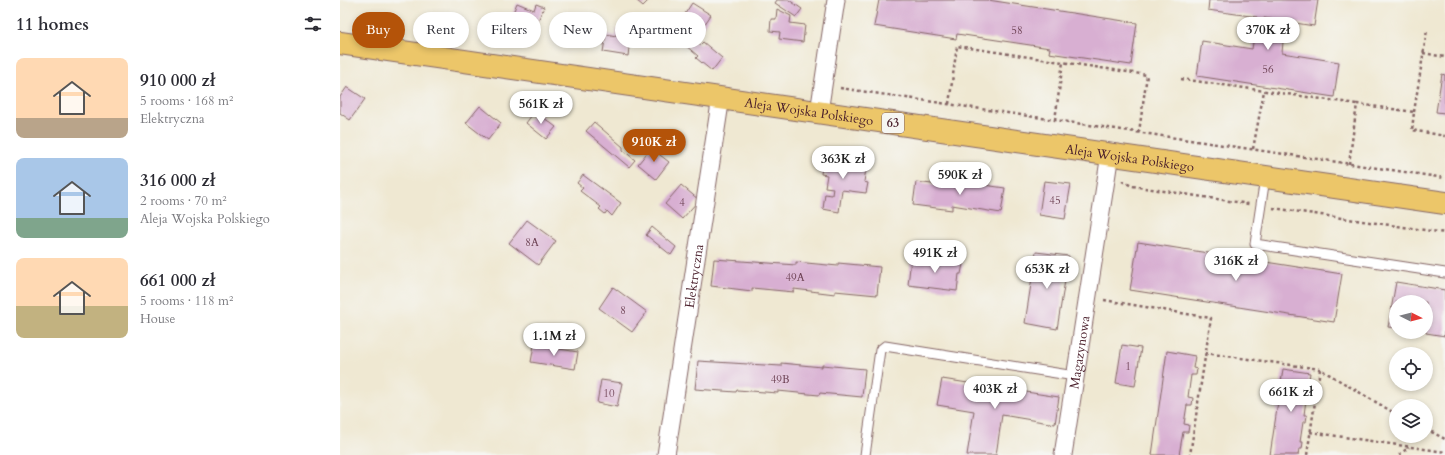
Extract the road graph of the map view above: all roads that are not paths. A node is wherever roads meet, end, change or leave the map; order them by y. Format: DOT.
graph roads {
  1 [pos="836,0"];
  2 [pos="340,43"];
  3 [pos="721,97"];
  4 [pos="819,112"];
  5 [pos="1109,163"];
  6 [pos="1265,178"];
  7 [pos="1445,203"];
  8 [pos="1445,273"];
  9 [pos="1075,376"];
  10 [pos="666,455"];
  11 [pos="864,455"];
  12 [pos="1063,455"];
  1 -- 4 [label="street"];
  2 -- 3 [label="main road, Aleja Wojska Polskiego / 63"];
  3 -- 4 [label="main road, Aleja Wojska Polskiego / 63"];
  3 -- 10 [label="street, Elektryczna"];
  4 -- 5 [label="main road, Aleja Wojska Polskiego / 63"];
  5 -- 6 [label="main road, Aleja Wojska Polskiego / 63"];
  5 -- 9 [label="street, Magazynowa"];
  6 -- 7 [label="main road, Aleja Wojska Polskiego / 63"];
  6 -- 8 [label="lane"];
  9 -- 11 [label="lane"];
  9 -- 12 [label="street, Magazynowa"];
}
